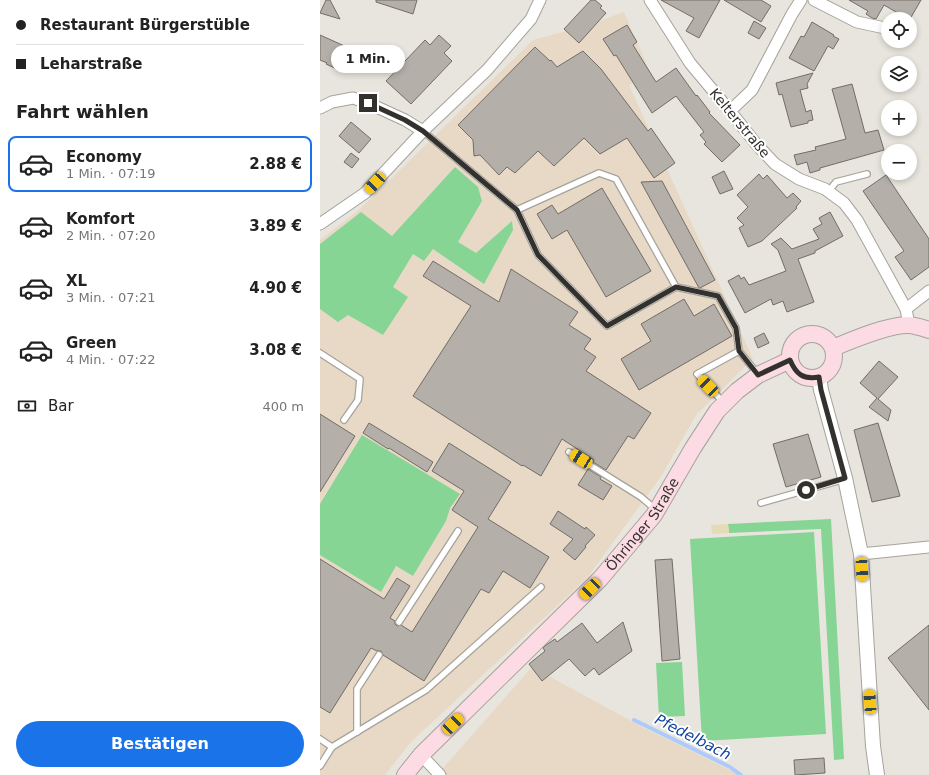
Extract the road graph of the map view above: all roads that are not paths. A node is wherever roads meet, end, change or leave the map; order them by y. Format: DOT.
graph roads {
  1 [pos="540,0"];
  2 [pos="650,0"];
  3 [pos="801,0"];
  4 [pos="814,0"];
  5 [pos="881,27"];
  6 [pos="320,108"];
  7 [pos="730,111"];
  8 [pos="423,131"];
  9 [pos="866,174"];
  10 [pos="828,192"];
  11 [pos="517,210"];
  12 [pos="320,224"];
  13 [pos="676,287"];
  14 [pos="929,291"];
  15 [pos="906,309"];
  16 [pos="908,325"];
  17 [pos="929,330"];
  18 [pos="833,348"];
  19 [pos="739,351"];
  20 [pos="320,353"];
  21 [pos="790,360"];
  22 [pos="758,375"];
  23 [pos="820,383"];
  24 [pos="725,403"];
  25 [pos="344,420"];
  26 [pos="569,452"];
  27 [pos="845,478"];
  28 [pos="761,503"];
  29 [pos="657,511"];
  30 [pos="458,530"];
  31 [pos="929,547"];
  32 [pos="861,554"];
  33 [pos="541,587"];
  34 [pos="399,622"];
  35 [pos="379,655"];
  36 [pos="356,732"];
  37 [pos="320,739"];
  38 [pos="332,747"];
  39 [pos="421,756"];
  40 [pos="320,766"];
  41 [pos="405,775"];
  42 [pos="440,775"];
  43 [pos="877,775"];
  1 -- 8 [label="street"];
  2 -- 7 [label="street, Kelterstraße"];
  3 -- 7 [label="street"];
  4 -- 5 [label="street"];
  6 -- 8 [label="street"];
  7 -- 10 [label="street, Kelterstraße"];
  8 -- 11 [label="lane"];
  8 -- 12 [label="street"];
  9 -- 10 [label="lane"];
  10 -- 15 [label="street, Kelterstraße"];
  11 -- 13 [label="lane"];
  11 -- 13 [label="lane"];
  13 -- 19 [label="lane"];
  14 -- 15 [label="street"];
  15 -- 16 [label="street, Kelterstraße"];
  16 -- 17 [label="main road"];
  16 -- 18 [label="main road"];
  18 -- 21 [label="main road"];
  18 -- 23 [label="main road"];
  19 -- 22 [label="lane"];
  19 -- 24 [label="lane"];
  20 -- 25 [label="lane"];
  21 -- 22 [label="main road, Öhringer Straße"];
  21 -- 23 [label="main road"];
  22 -- 24 [label="main road, Öhringer Straße"];
  23 -- 27 [label="street"];
  24 -- 29 [label="main road, Öhringer Straße"];
  26 -- 29 [label="lane"];
  27 -- 28 [label="lane"];
  27 -- 32 [label="street"];
  29 -- 39 [label="main road, Öhringer Straße"];
  30 -- 34 [label="lane"];
  31 -- 32 [label="street"];
  32 -- 43 [label="street"];
  33 -- 36 [label="lane"];
  35 -- 36 [label="lane"];
  36 -- 38 [label="lane"];
  37 -- 38 [label="lane"];
  38 -- 40 [label="lane"];
  39 -- 41 [label="main road, Öhringer Straße"];
  39 -- 42 [label="street"];
}
